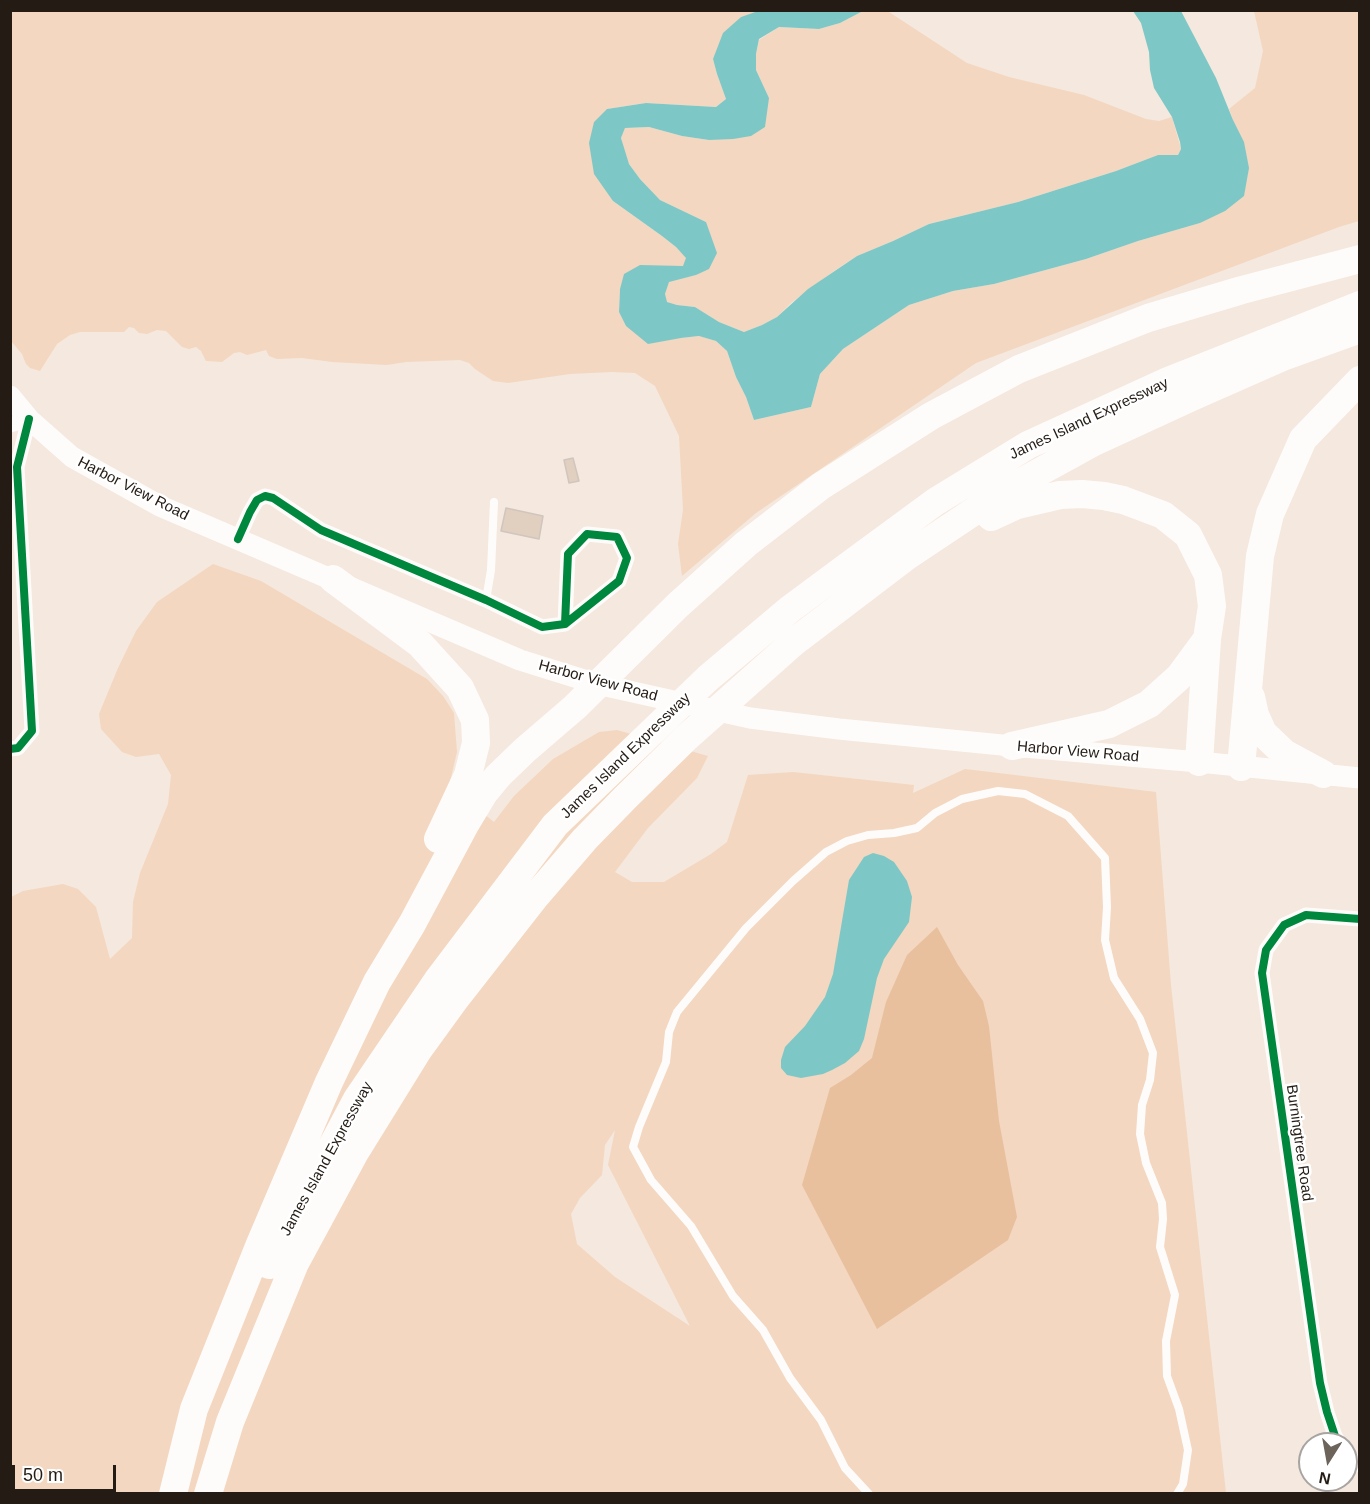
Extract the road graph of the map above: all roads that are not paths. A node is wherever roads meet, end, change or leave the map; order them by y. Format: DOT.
graph roads {
  1 [pos="1359,259"];
  2 [pos="1359,305"];
  3 [pos="1359,329"];
  4 [pos="1359,380"];
  5 [pos="10,396"];
  6 [pos="20,422"];
  7 [pos="494,502"];
  8 [pos="238,539"];
  9 [pos="907,555"];
  10 [pos="333,579"];
  11 [pos="486,600"];
  12 [pos="565,624"];
  13 [pos="1208,639"];
  14 [pos="597,684"];
  15 [pos="1248,685"];
  16 [pos="1012,746"];
  17 [pos="10,749"];
  18 [pos="1199,762"];
  19 [pos="1241,767"];
  20 [pos="1323,774"];
  21 [pos="1359,778"];
  22 [pos="476,784"];
  23 [pos="1359,919"];
  24 [pos="1334,1432"];
  25 [pos="173,1494"];
  26 [pos="182,1494"];
  27 [pos="208,1494"];
  28 [pos="869,1494"];
  29 [pos="1177,1494"];
  1 -- 14 [label="highway"];
  2 -- 26 [label="highway, James Island Expressway"];
  3 -- 9 [label="highway, James Island Expressway"];
  4 -- 15 [label="highway"];
  5 -- 6 [label="main road, Harbor View Road"];
  6 -- 8 [label="main road, Harbor View Road"];
  6 -- 17 [label="street"];
  7 -- 11 [label="lane"];
  8 -- 10 [label="main road, Harbor View Road"];
  8 -- 11 [label="street"];
  9 -- 13 [label="highway"];
  9 -- 27 [label="highway, James Island Expressway"];
  10 -- 14 [label="main road, Harbor View Road"];
  10 -- 22 [label="highway"];
  11 -- 12 [label="street"];
  12 -- 12 [label="street"];
  13 -- 16 [label="highway"];
  13 -- 18 [label="highway"];
  14 -- 16 [label="main road, Harbor View Road"];
  14 -- 22 [label="highway"];
  15 -- 19 [label="highway"];
  15 -- 20 [label="highway"];
  16 -- 18 [label="main road, Harbor View Road"];
  18 -- 19 [label="main road, Harbor View Road"];
  19 -- 20 [label="main road, Harbor View Road"];
  20 -- 21 [label="main road, Harbor View Road"];
  22 -- 25 [label="highway"];
  23 -- 24 [label="street, Burningtree Road"];
  28 -- 29 [label="lane"];
}
